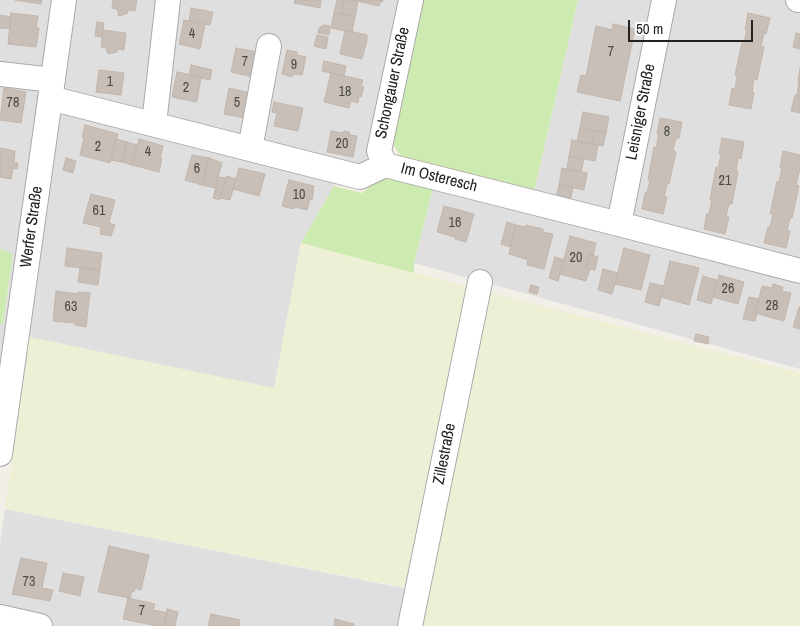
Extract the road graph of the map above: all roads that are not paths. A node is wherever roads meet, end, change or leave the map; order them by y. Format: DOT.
graph roads {
  1 [pos="64,0"];
  2 [pos="168,0"];
  3 [pos="411,0"];
  4 [pos="664,0"];
  5 [pos="269,46"];
  6 [pos="0,74"];
  7 [pos="51,89"];
  8 [pos="154,124"];
  9 [pos="250,149"];
  10 [pos="385,165"];
  11 [pos="619,224"];
  12 [pos="800,271"];
  13 [pos="480,282"];
  14 [pos="0,454"];
  15 [pos="0,617"];
  16 [pos="40,626"];
  17 [pos="410,626"];
  1 -- 7 [label="street, Werfer Straße"];
  2 -- 8 [label="street"];
  3 -- 10 [label="street, Schongauer Straße"];
  4 -- 11 [label="street, Leisniger Straße"];
  5 -- 9 [label="street"];
  6 -- 7 [label="street, Im Osteresch"];
  7 -- 8 [label="street, Im Osteresch"];
  7 -- 14 [label="street, Werfer Straße"];
  8 -- 9 [label="street, Im Osteresch"];
  9 -- 10 [label="street, Im Osteresch"];
  10 -- 11 [label="street, Im Osteresch"];
  11 -- 12 [label="street, Im Osteresch"];
  13 -- 17 [label="street, Zillestraße"];
  15 -- 16 [label="street"];
}
